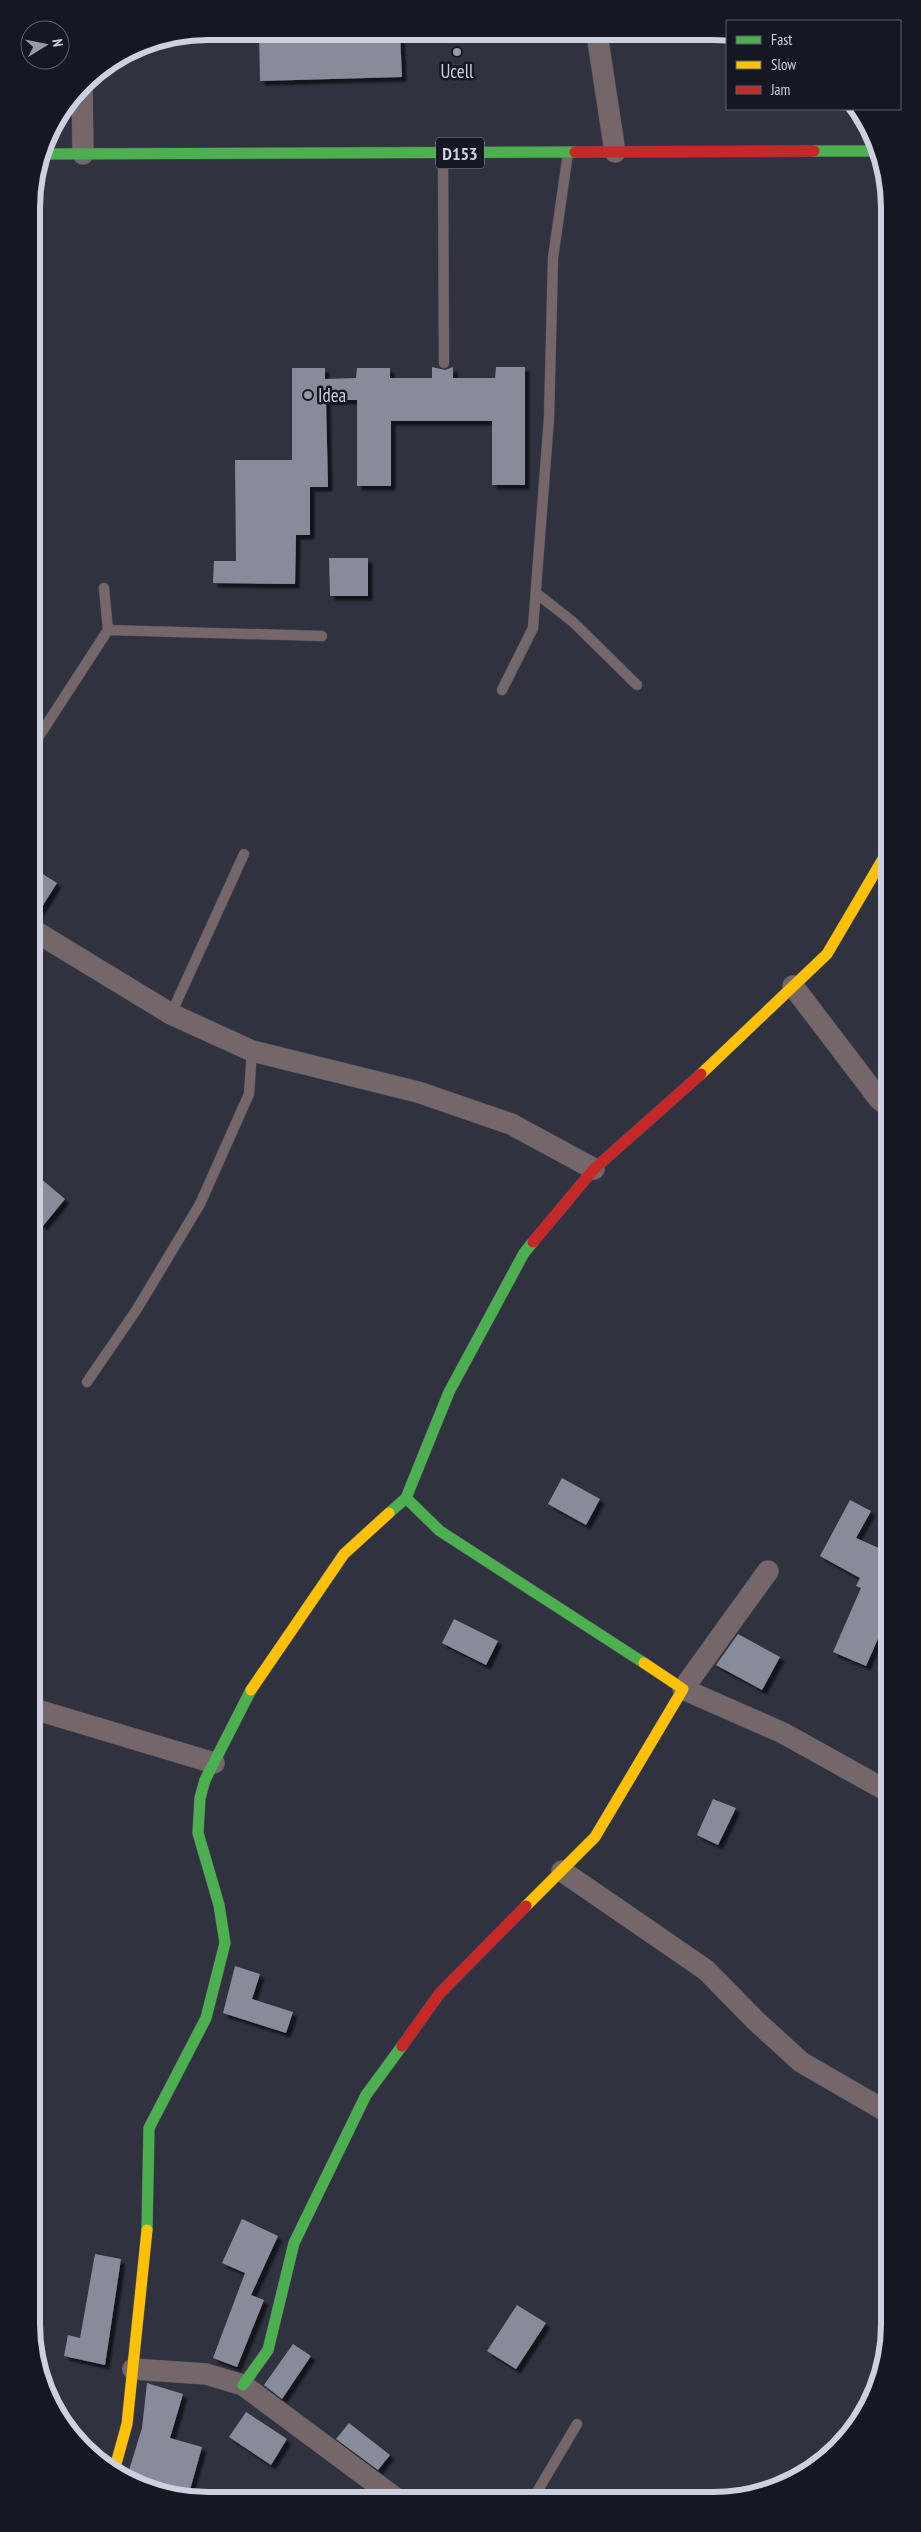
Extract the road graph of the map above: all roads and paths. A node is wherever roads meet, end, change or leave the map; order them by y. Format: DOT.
graph roads {
  1 [pos="598,40"];
  2 [pos="82,97"];
  3 [pos="871,151"];
  4 [pos="568,152"];
  5 [pos="615,152"];
  6 [pos="443,153"];
  7 [pos="50,154"];
  8 [pos="83,154"];
  9 [pos="444,363"];
  10 [pos="104,588"];
  11 [pos="536,593"];
  12 [pos="108,630"];
  13 [pos="322,636"];
  14 [pos="637,685"];
  15 [pos="502,690"];
  16 [pos="40,735"];
  17 [pos="244,854"];
  18 [pos="881,862"];
  19 [pos="40,934"];
  20 [pos="793,986"];
  21 [pos="171,1014"];
  22 [pos="252,1051"];
  23 [pos="881,1101"];
  24 [pos="594,1169"];
  25 [pos="87,1382"];
  26 [pos="406,1498"];
  27 [pos="768,1571"];
  28 [pos="683,1689"];
  29 [pos="40,1711"];
  30 [pos="214,1763"];
  31 [pos="881,1788"];
  32 [pos="562,1871"];
  33 [pos="881,2108"];
  34 [pos="133,2369"];
  35 [pos="243,2385"];
  36 [pos="577,2424"];
  37 [pos="116,2465"];
  38 [pos="387,2492"];
  39 [pos="537,2492"];
  1 -- 5 [label="street"];
  2 -- 8 [label="street"];
  3 -- 5 [label="street, D153"];
  4 -- 5 [label="street, D153"];
  4 -- 6 [label="street, D153"];
  4 -- 11 [label="lane"];
  6 -- 8 [label="street, D153"];
  6 -- 9 [label="lane"];
  7 -- 8 [label="street, D153"];
  10 -- 12 [label="lane"];
  11 -- 14 [label="lane"];
  11 -- 15 [label="lane"];
  12 -- 13 [label="lane"];
  12 -- 16 [label="lane"];
  17 -- 21 [label="lane"];
  18 -- 20 [label="street"];
  19 -- 21 [label="street"];
  20 -- 23 [label="street"];
  20 -- 24 [label="street"];
  21 -- 22 [label="street"];
  22 -- 24 [label="street"];
  22 -- 25 [label="lane"];
  24 -- 26 [label="street"];
  26 -- 28 [label="street"];
  26 -- 30 [label="street"];
  27 -- 28 [label="street"];
  28 -- 31 [label="street"];
  28 -- 32 [label="street"];
  29 -- 30 [label="street"];
  30 -- 34 [label="street"];
  32 -- 33 [label="street"];
  32 -- 35 [label="street"];
  34 -- 35 [label="street"];
  34 -- 37 [label="street"];
  35 -- 38 [label="street"];
  36 -- 39 [label="lane"];
}
